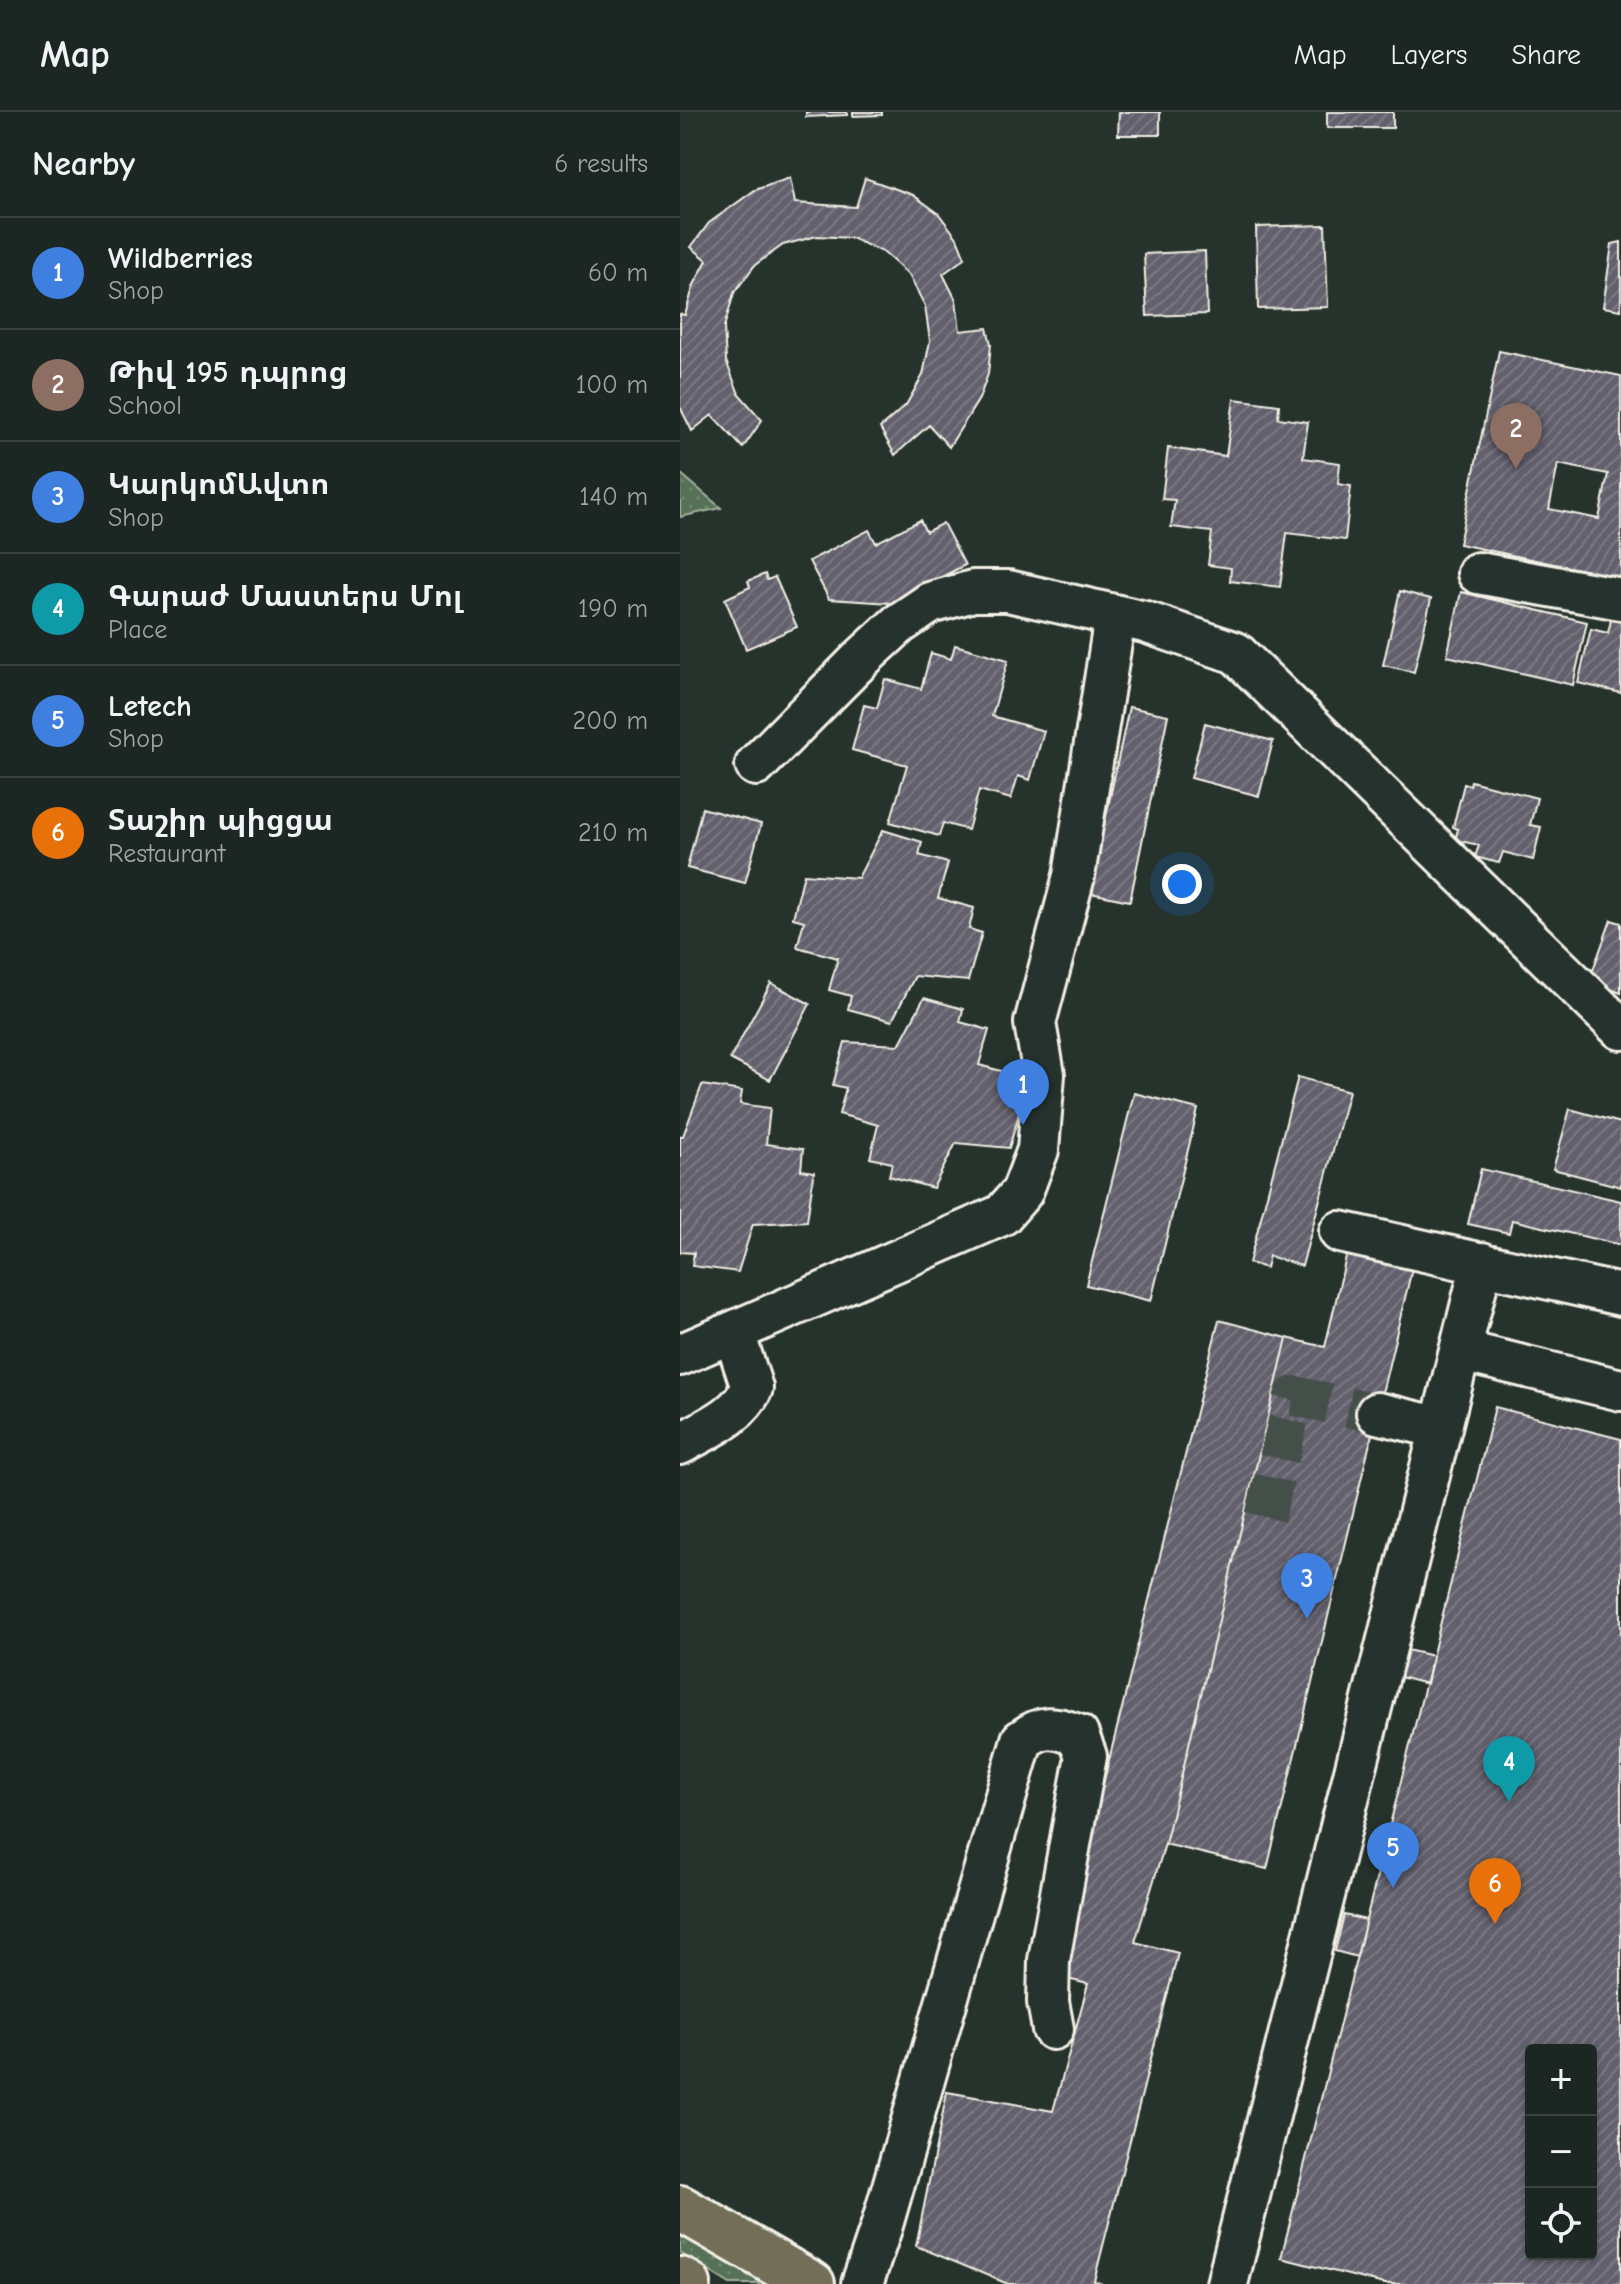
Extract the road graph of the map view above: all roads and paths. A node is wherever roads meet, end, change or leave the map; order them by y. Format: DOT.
graph roads {
  1 [pos="1478,573"];
  2 [pos="1621,599"];
  3 [pos="1115,617"];
  4 [pos="756,765"];
  5 [pos="1621,1029"];
  6 [pos="1340,1232"];
  7 [pos="1482,1263"];
  8 [pos="1621,1295"];
  9 [pos="734,1333"];
  10 [pos="1461,1351"];
  11 [pos="680,1355"];
  12 [pos="1621,1390"];
  13 [pos="1377,1413"];
  14 [pos="1441,1428"];
  15 [pos="680,1444"];
  16 [pos="1053,2029"];
  17 [pos="680,2208"];
  18 [pos="680,2280"];
  19 [pos="688,2284"];
  20 [pos="812,2284"];
  21 [pos="862,2284"];
  22 [pos="1227,2284"];
  1 -- 2 [label="lane"];
  3 -- 4 [label="lane"];
  3 -- 5 [label="lane"];
  3 -- 9 [label="lane"];
  6 -- 7 [label="lane"];
  7 -- 8 [label="lane"];
  7 -- 10 [label="lane"];
  9 -- 11 [label="lane"];
  9 -- 15 [label="lane"];
  10 -- 12 [label="lane"];
  10 -- 14 [label="lane"];
  13 -- 14 [label="lane"];
  14 -- 22 [label="lane"];
  16 -- 21 [label="lane"];
  17 -- 20 [label="highway"];
  18 -- 19 [label="highway"];
}
